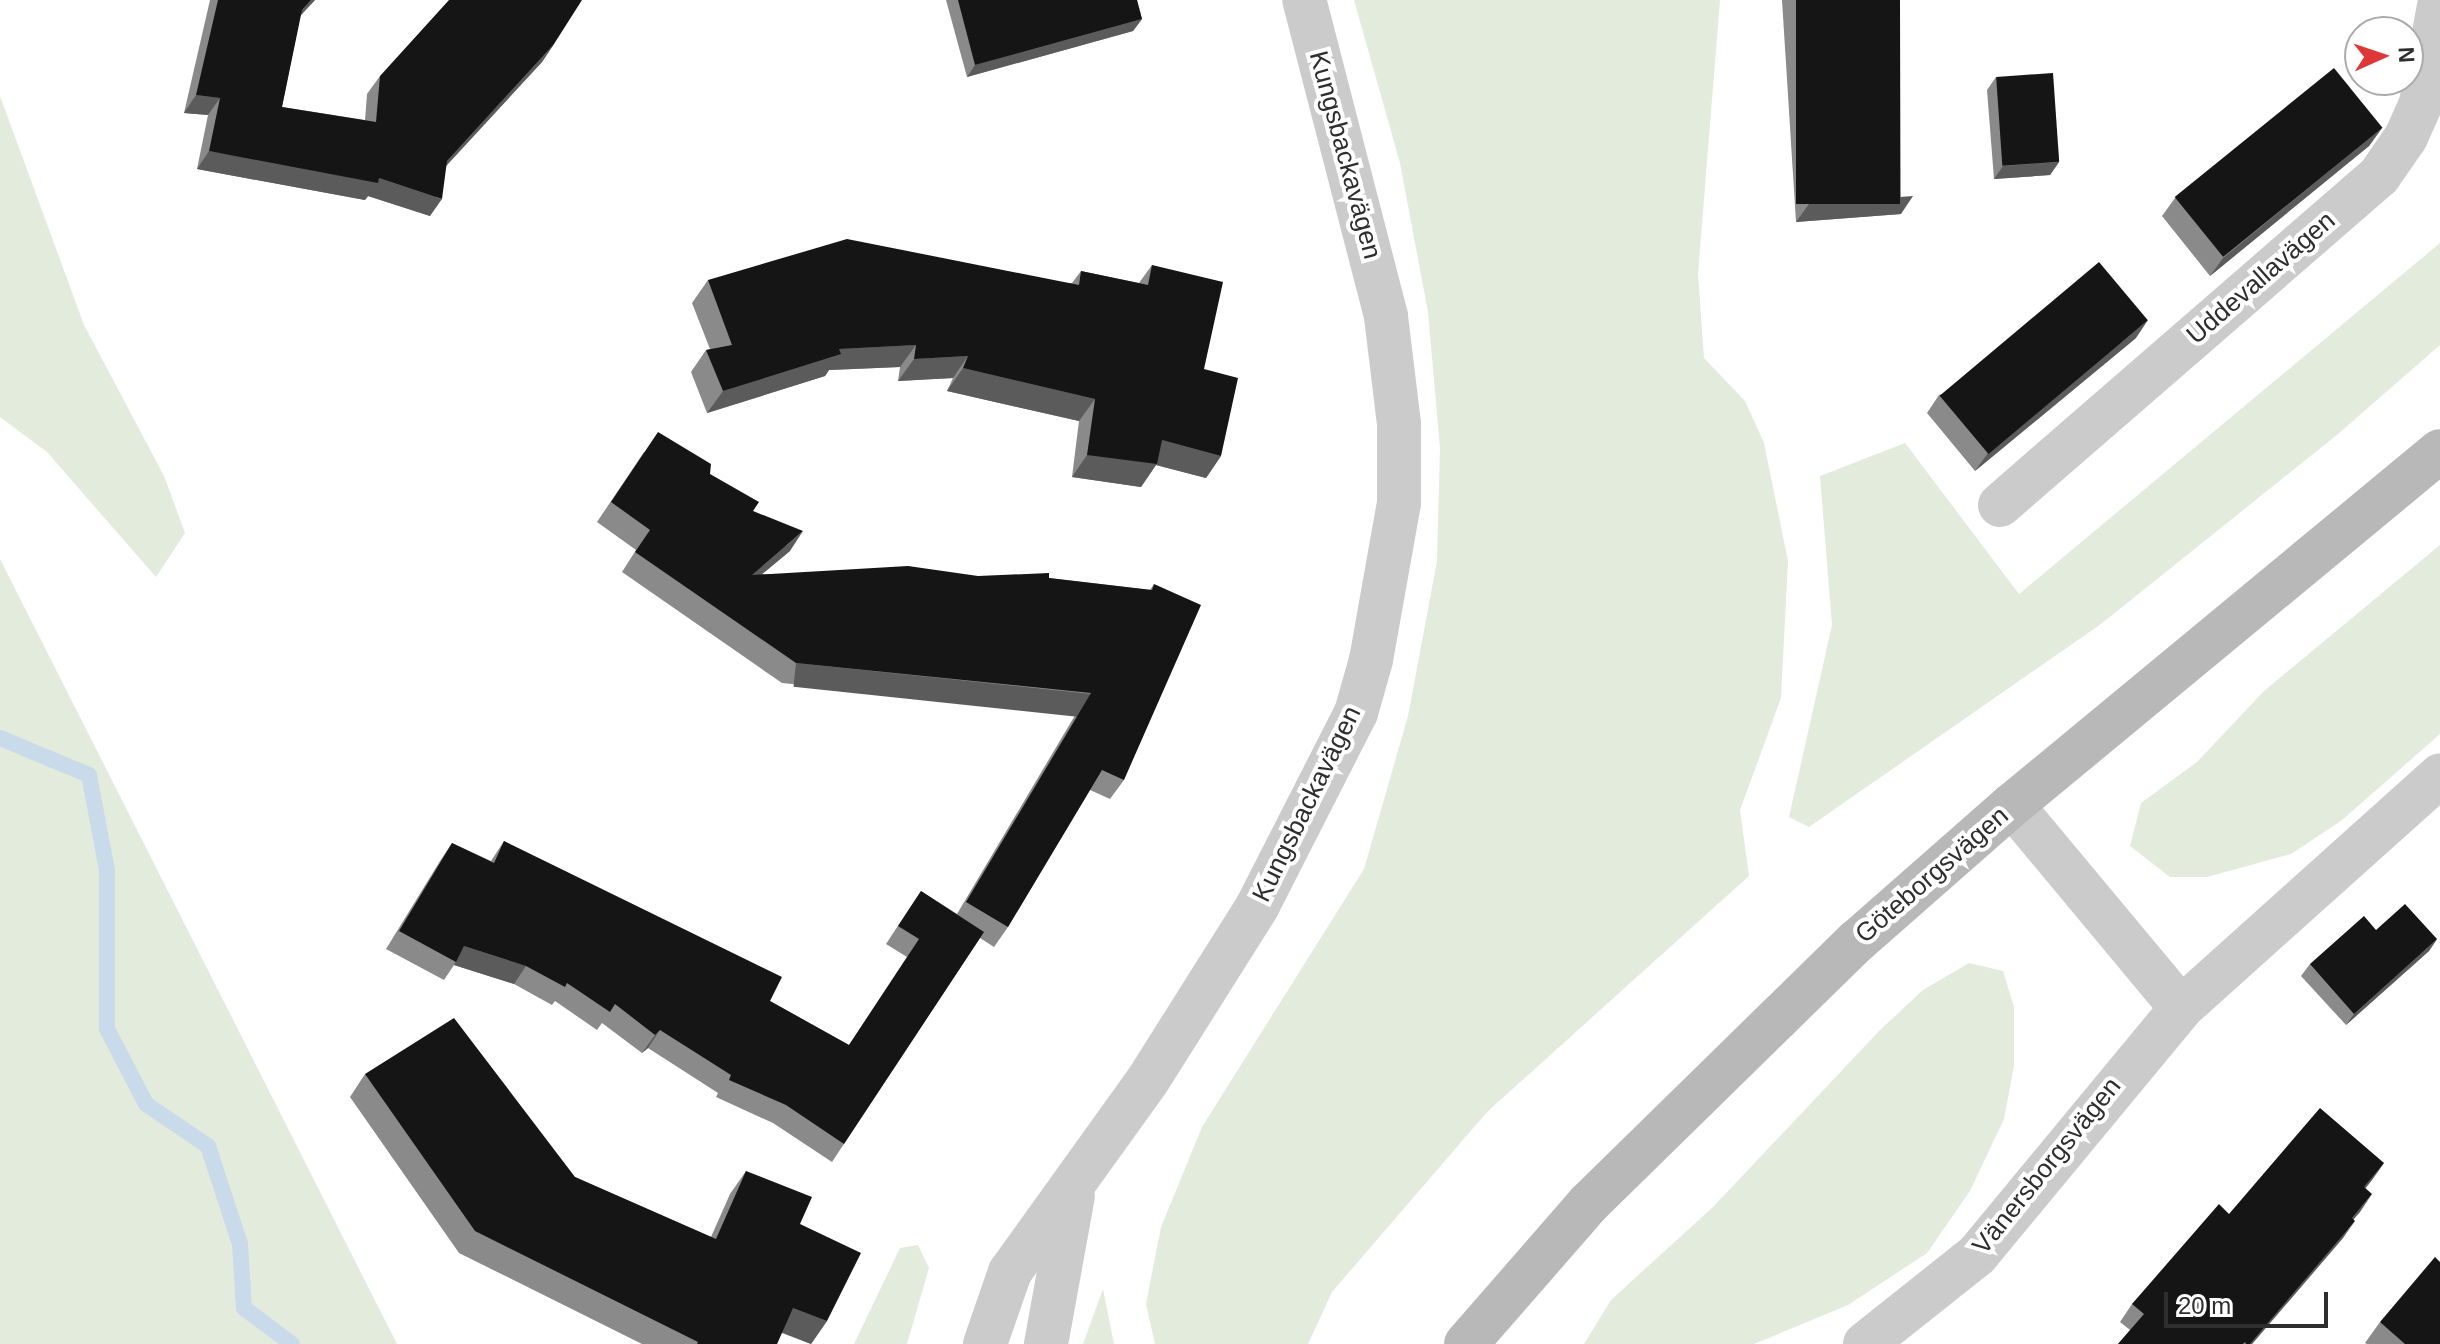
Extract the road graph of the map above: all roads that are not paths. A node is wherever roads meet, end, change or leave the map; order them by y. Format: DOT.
graph roads {
  1 [pos="1304,0"];
  2 [pos="2440,0"];
  3 [pos="2440,451"];
  4 [pos="2000,505"];
  5 [pos="2440,776"];
  6 [pos="2012,805"];
  7 [pos="2181,1008"];
  8 [pos="1075,1186"];
  9 [pos="985,1344"];
  10 [pos="1046,1344"];
  11 [pos="1466,1344"];
  12 [pos="1865,1344"];
  1 -- 8 [label="street, Kungsbackavägen"];
  2 -- 4 [label="street, Uddevallavägen"];
  3 -- 6 [label="street, Göteborgsvägen"];
  5 -- 7 [label="street, Vänersborgsvägen"];
  6 -- 7 [label="street"];
  6 -- 11 [label="street, Göteborgsvägen"];
  7 -- 12 [label="street, Vänersborgsvägen"];
  8 -- 9 [label="street, Kungsbackavägen"];
  8 -- 10 [label="street, Kungsbackavägen"];
}
